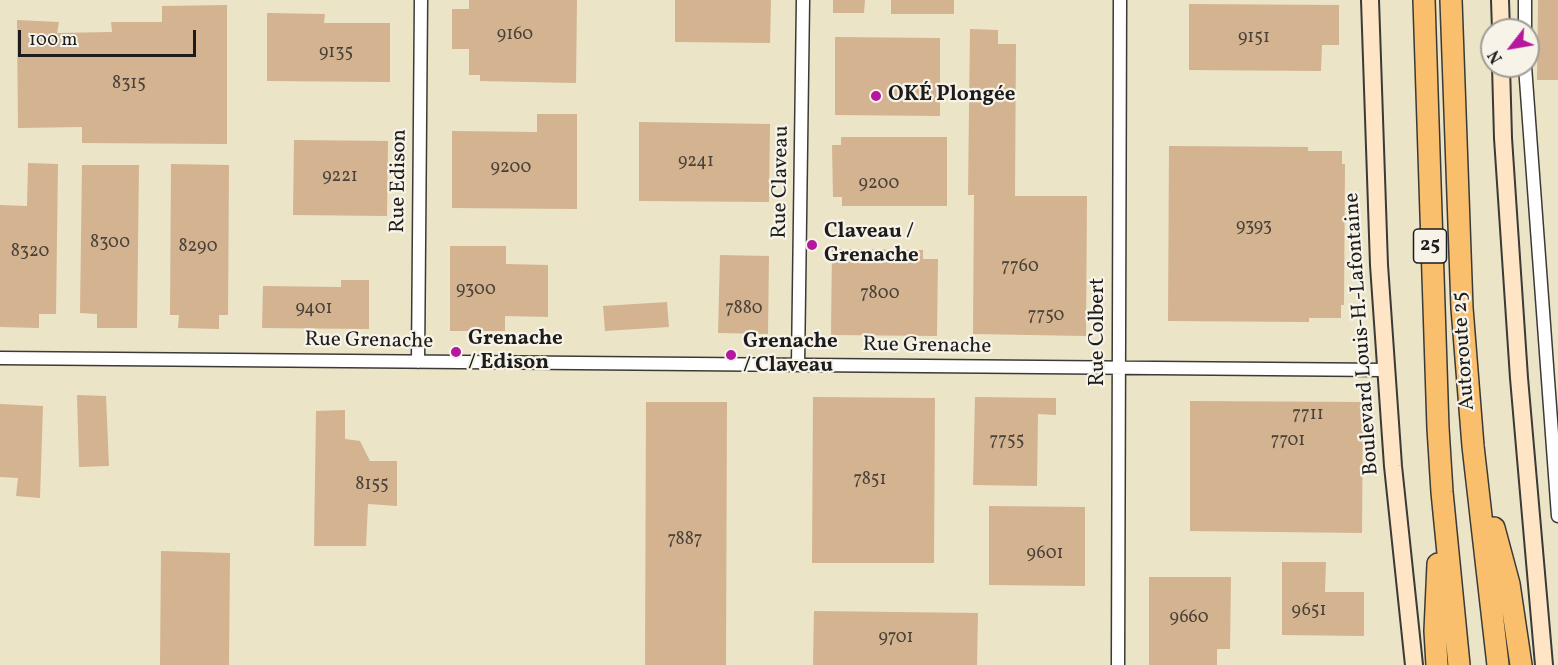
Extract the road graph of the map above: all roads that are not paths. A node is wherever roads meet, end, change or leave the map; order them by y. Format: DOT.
graph roads {
  1 [pos="422,0"];
  2 [pos="803,0"];
  3 [pos="1120,0"];
  4 [pos="1370,0"];
  5 [pos="1424,0"];
  6 [pos="1450,0"];
  7 [pos="1500,0"];
  8 [pos="1525,0"];
  9 [pos="1501,18"];
  10 [pos="1524,18"];
  11 [pos="1501,78"];
  12 [pos="1526,78"];
  13 [pos="0,358"];
  14 [pos="418,362"];
  15 [pos="798,365"];
  16 [pos="1118,369"];
  17 [pos="1386,370"];
  18 [pos="1473,446"];
  19 [pos="1442,492"];
  20 [pos="1558,516"];
  21 [pos="1118,665"];
  22 [pos="1414,665"];
  23 [pos="1437,665"];
  24 [pos="1459,665"];
  25 [pos="1498,665"];
  26 [pos="1521,665"];
  27 [pos="1544,665"];
  1 -- 14 [label="street, Rue Edison"];
  2 -- 15 [label="street, Rue Claveau"];
  3 -- 16 [label="street, Rue Colbert"];
  4 -- 17 [label="main road, Boulevard Louis-H.-Lafontaine"];
  5 -- 19 [label="highway, Autoroute 25 / 25"];
  6 -- 18 [label="highway, Autoroute 25 / 25"];
  7 -- 9 [label="main road"];
  8 -- 10 [label="street"];
  11 -- 27 [label="main road"];
  12 -- 20 [label="street"];
  13 -- 14 [label="street, Rue Grenache"];
  14 -- 15 [label="street, Rue Grenache"];
  15 -- 16 [label="street, Rue Grenache"];
  16 -- 17 [label="street, Rue Grenache"];
  16 -- 21 [label="street, Rue Colbert"];
  17 -- 22 [label="main road, Boulevard Louis-H.-Lafontaine"];
  18 -- 25 [label="highway, Autoroute 25 / 25"];
  18 -- 26 [label="highway"];
  19 -- 23 [label="highway"];
  19 -- 24 [label="highway, Autoroute 25 / 25"];
}
